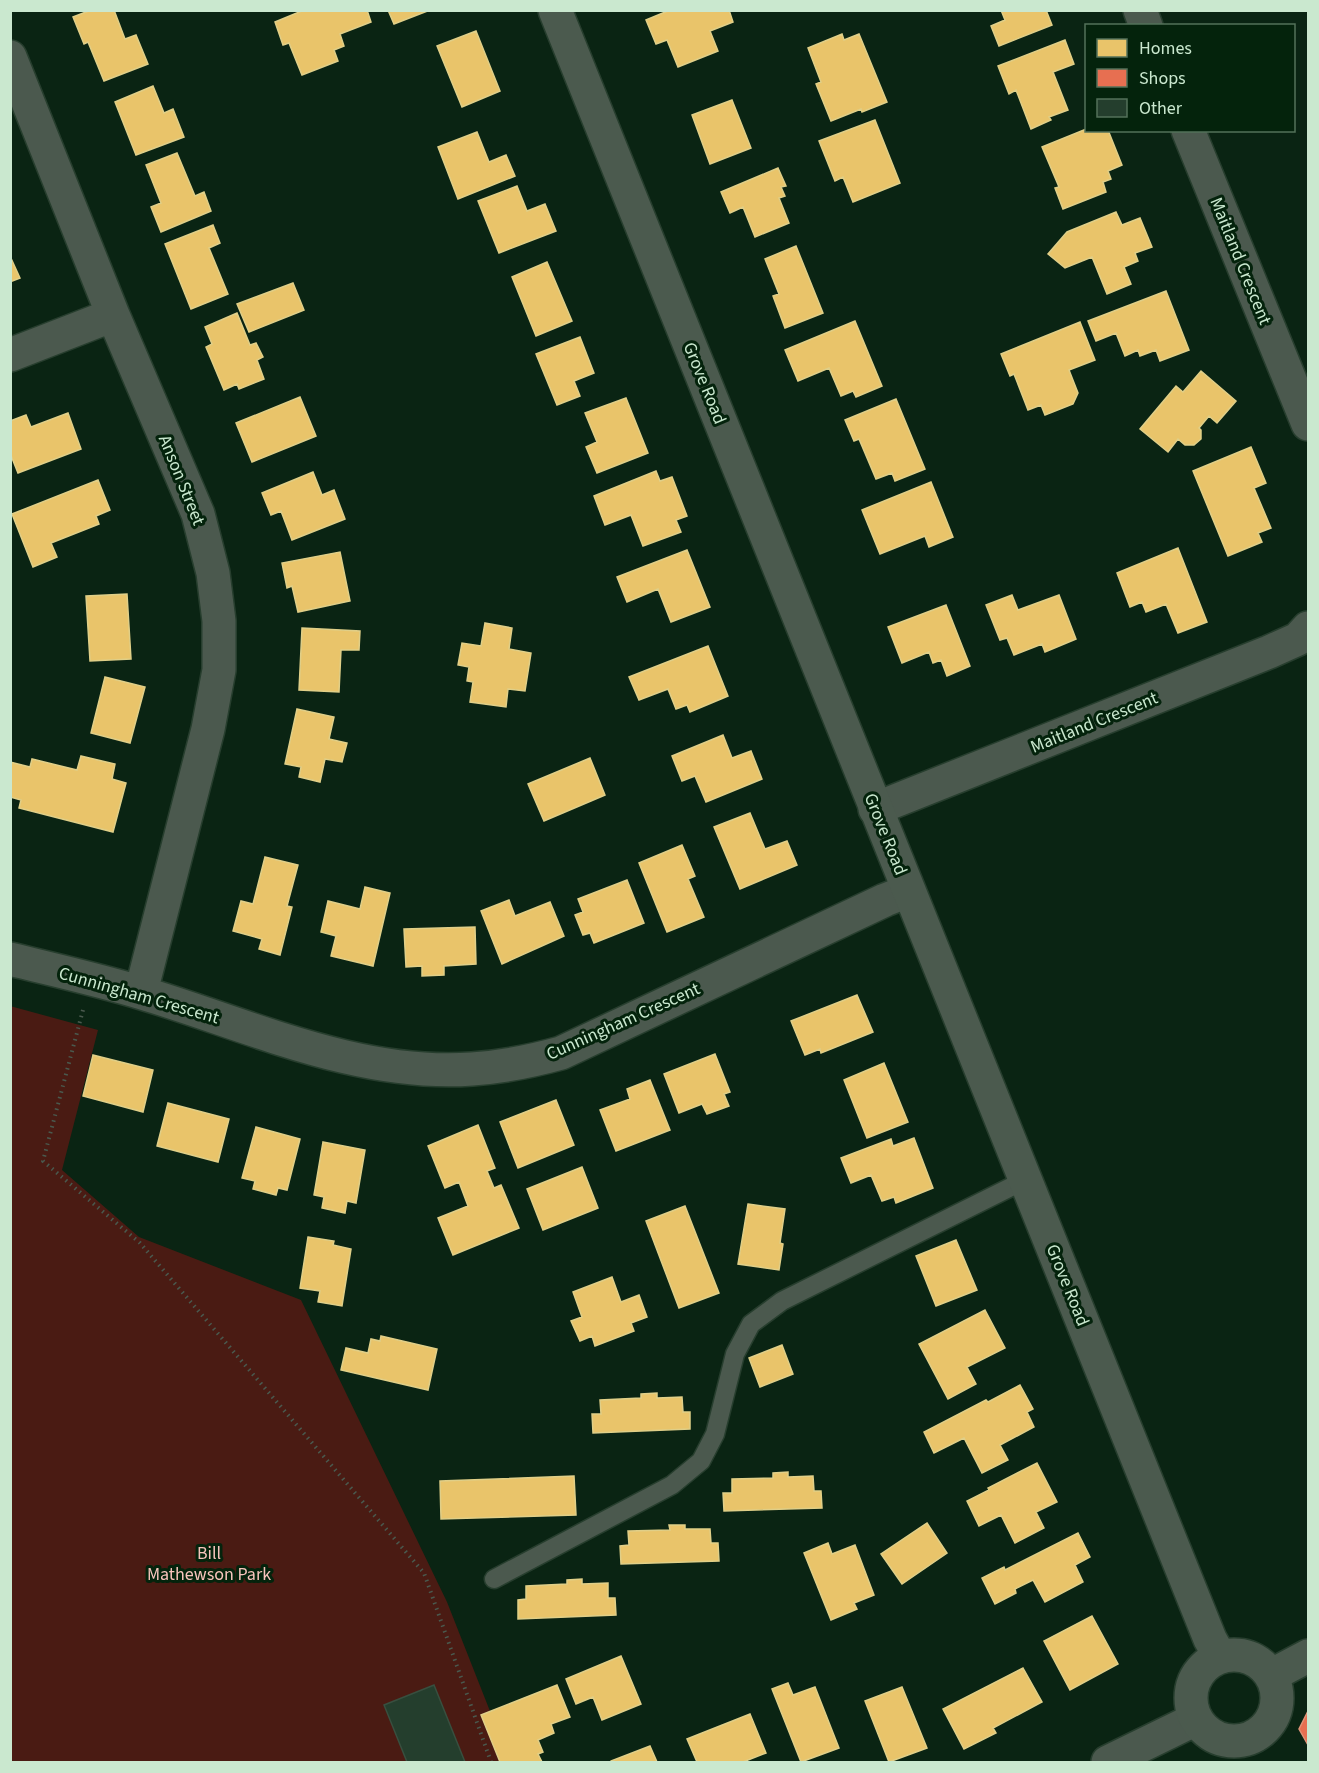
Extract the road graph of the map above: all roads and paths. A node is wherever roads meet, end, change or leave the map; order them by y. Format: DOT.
graph roads {
  1 [pos="555,10"];
  2 [pos="10,57"];
  3 [pos="1189,132"];
  4 [pos="113,315"];
  5 [pos="10,355"];
  6 [pos="1308,424"];
  7 [pos="1308,628"];
  8 [pos="875,809"];
  9 [pos="908,891"];
  10 [pos="10,959"];
  11 [pos="91,980"];
  12 [pos="141,992"];
  13 [pos="1025,1180"];
  14 [pos="494,1579"];
  15 [pos="1308,1656"];
  16 [pos="1220,1657"];
  17 [pos="1272,1676"];
  18 [pos="1196,1719"];
  19 [pos="1250,1751"];
  20 [pos="491,1762"];
  21 [pos="1108,1762"];
  1 -- 8 [label="main road, Grove Road"];
  2 -- 4 [label="street, Anson Street"];
  3 -- 6 [label="street, Maitland Crescent"];
  4 -- 5 [label="street"];
  4 -- 12 [label="street, Anson Street"];
  7 -- 8 [label="street, Maitland Crescent"];
  8 -- 9 [label="main road, Grove Road"];
  9 -- 12 [label="street, Cunningham Crescent"];
  9 -- 13 [label="main road, Grove Road"];
  10 -- 11 [label="street, Cunningham Crescent"];
  11 -- 12 [label="street, Cunningham Crescent"];
  11 -- 20 [label="path"];
  13 -- 14 [label="lane"];
  13 -- 16 [label="main road, Grove Road"];
  15 -- 17 [label="main road"];
  16 -- 17 [label="main road"];
  16 -- 18 [label="main road"];
  17 -- 19 [label="main road"];
  18 -- 19 [label="main road"];
  18 -- 21 [label="street"];
}
